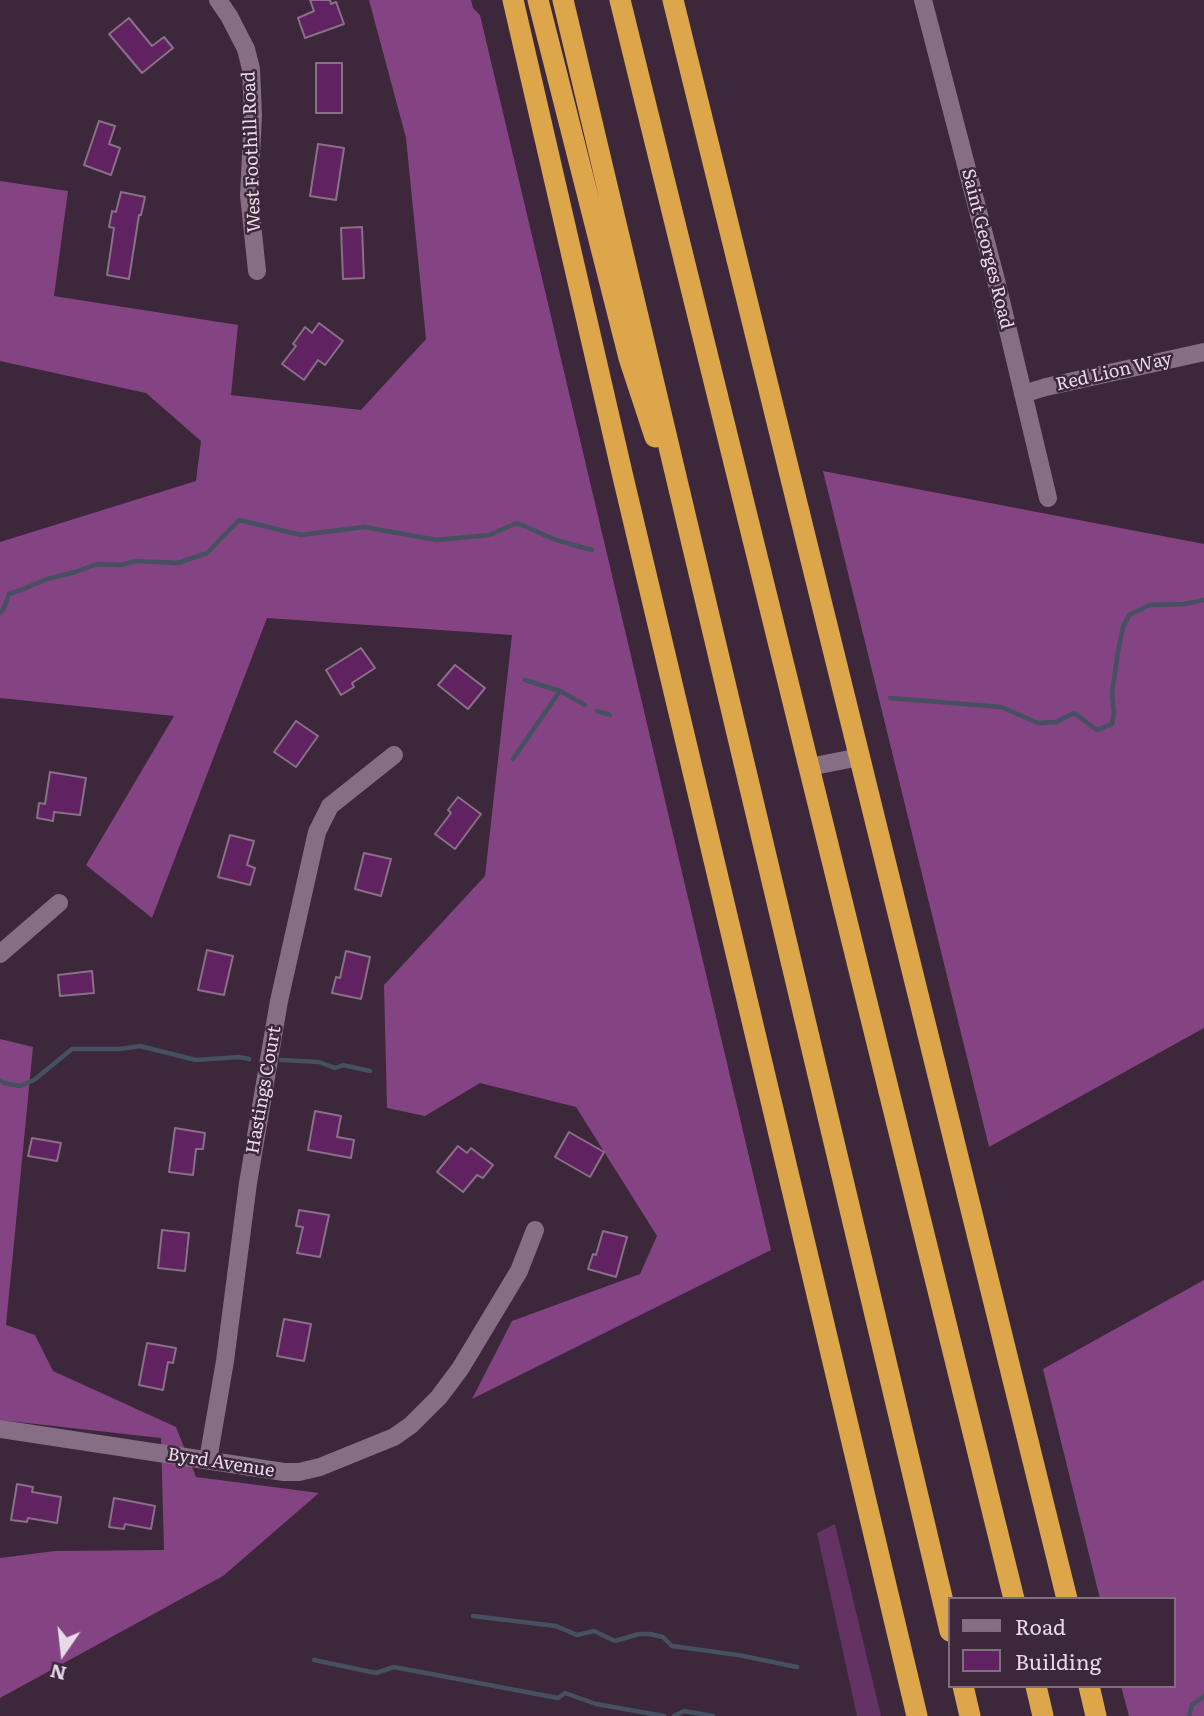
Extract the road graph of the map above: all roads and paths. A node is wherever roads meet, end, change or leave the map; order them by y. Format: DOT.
graph roads {
  1 [pos="218,0"];
  2 [pos="513,0"];
  3 [pos="538,0"];
  4 [pos="564,0"];
  5 [pos="620,0"];
  6 [pos="673,0"];
  7 [pos="922,0"];
  8 [pos="257,271"];
  9 [pos="1204,352"];
  10 [pos="1023,394"];
  11 [pos="1048,498"];
  12 [pos="696,560"];
  13 [pos="394,755"];
  14 [pos="859,757"];
  15 [pos="809,767"];
  16 [pos="59,903"];
  17 [pos="0,954"];
  18 [pos="535,1230"];
  19 [pos="0,1429"];
  20 [pos="208,1460"];
  21 [pos="1014,1597"];
  22 [pos="1067,1597"];
  23 [pos="948,1623"];
  24 [pos="963,1688"];
  25 [pos="1036,1688"];
  26 [pos="1089,1688"];
  27 [pos="918,1716"];
  28 [pos="970,1716"];
  29 [pos="1043,1716"];
  30 [pos="1096,1716"];
  1 -- 8 [label="street, West Foothill Road"];
  2 -- 27 [label="highway"];
  3 -- 12 [label="highway"];
  4 -- 12 [label="highway"];
  5 -- 15 [label="highway"];
  6 -- 14 [label="highway"];
  7 -- 10 [label="street, Saint Georges Road"];
  9 -- 10 [label="street, Red Lion Way"];
  10 -- 11 [label="street, Saint Georges Road"];
  12 -- 23 [label="highway"];
  13 -- 20 [label="street, Hastings Court"];
  14 -- 15 [label="street"];
  14 -- 22 [label="highway"];
  15 -- 21 [label="highway"];
  16 -- 17 [label="street"];
  18 -- 20 [label="street, Byrd Avenue"];
  19 -- 20 [label="street, Byrd Avenue"];
  24 -- 28 [label="highway"];
  25 -- 29 [label="highway"];
  26 -- 30 [label="highway"];
}
